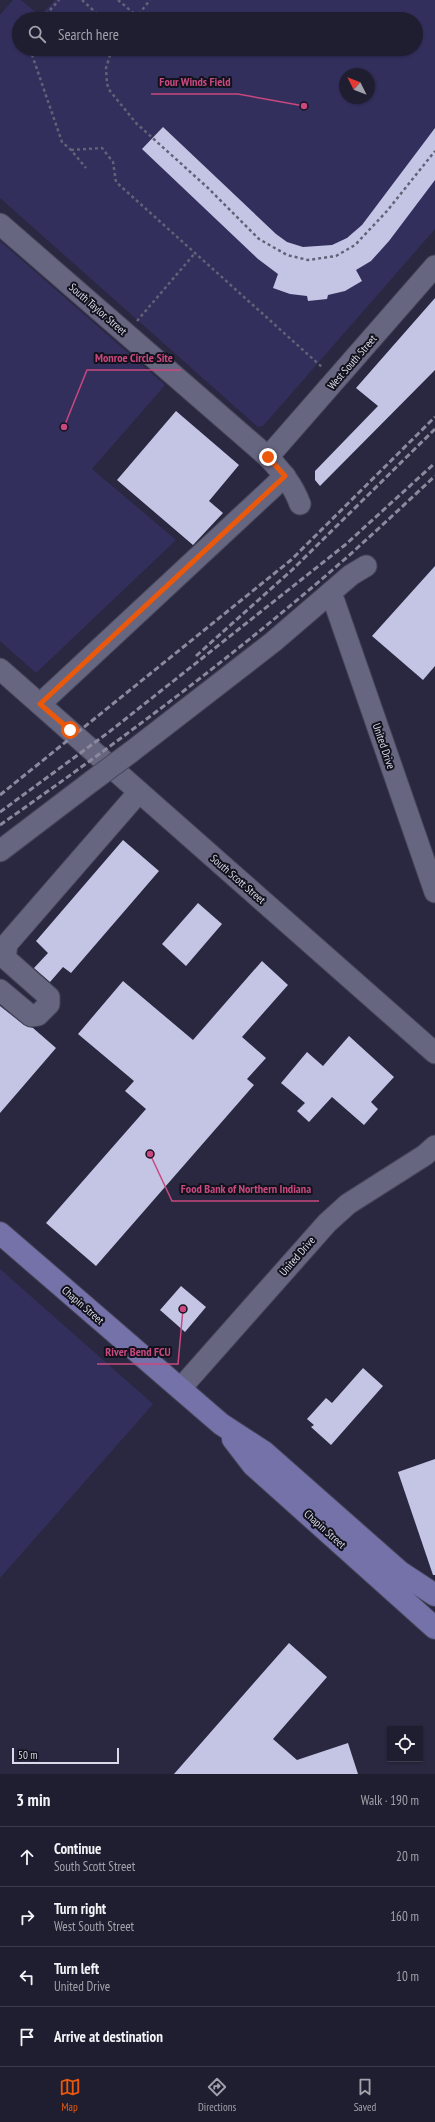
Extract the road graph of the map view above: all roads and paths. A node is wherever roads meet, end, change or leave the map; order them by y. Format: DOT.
graph roads {
  1 [pos="58,0"];
  2 [pos="82,0"];
  3 [pos="118,0"];
  4 [pos="150,0"];
  5 [pos="48,12"];
  6 [pos="95,12"];
  7 [pos="132,12"];
  8 [pos="140,12"];
  9 [pos="32,56"];
  10 [pos="110,56"];
  11 [pos="71,150"];
  12 [pos="435,152"];
  13 [pos="86,168"];
  14 [pos="0,224"];
  15 [pos="196,253"];
  16 [pos="435,266"];
  17 [pos="136,323"];
  18 [pos="323,368"];
  19 [pos="268,457"];
  20 [pos="285,476"];
  21 [pos="300,504"];
  22 [pos="358,571"];
  23 [pos="334,601"];
  24 [pos="0,669"];
  25 [pos="40,704"];
  26 [pos="139,792"];
  27 [pos="0,851"];
  28 [pos="435,892"];
  29 [pos="0,990"];
  30 [pos="435,1053"];
  31 [pos="435,1146"];
  32 [pos="0,1233"];
  33 [pos="180,1389"];
  34 [pos="258,1458"];
  35 [pos="435,1595"];
  36 [pos="435,1628"];
  1 -- 5 [label="path"];
  2 -- 6 [label="path"];
  3 -- 7 [label="path"];
  4 -- 8 [label="path"];
  9 -- 11 [label="path"];
  10 -- 12 [label="path"];
  11 -- 13 [label="path"];
  11 -- 15 [label="path"];
  14 -- 19 [label="street, South Taylor Street"];
  15 -- 17 [label="path"];
  15 -- 18 [label="path"];
  16 -- 19 [label="street, West South Street"];
  19 -- 20 [label="street"];
  20 -- 21 [label="street"];
  20 -- 25 [label="street"];
  22 -- 27 [label="street, bridge"];
  23 -- 28 [label="street, United Drive"];
  24 -- 25 [label="street, South Scott Street"];
  25 -- 26 [label="street, South Scott Street"];
  26 -- 29 [label="street"];
  26 -- 30 [label="street, South Scott Street"];
  31 -- 33 [label="street, United Drive"];
  32 -- 33 [label="main road, Chapin Street"];
  33 -- 34 [label="main road, Chapin Street"];
  34 -- 35 [label="main road, Chapin Street"];
  34 -- 36 [label="main road, Chapin Street"];
}
